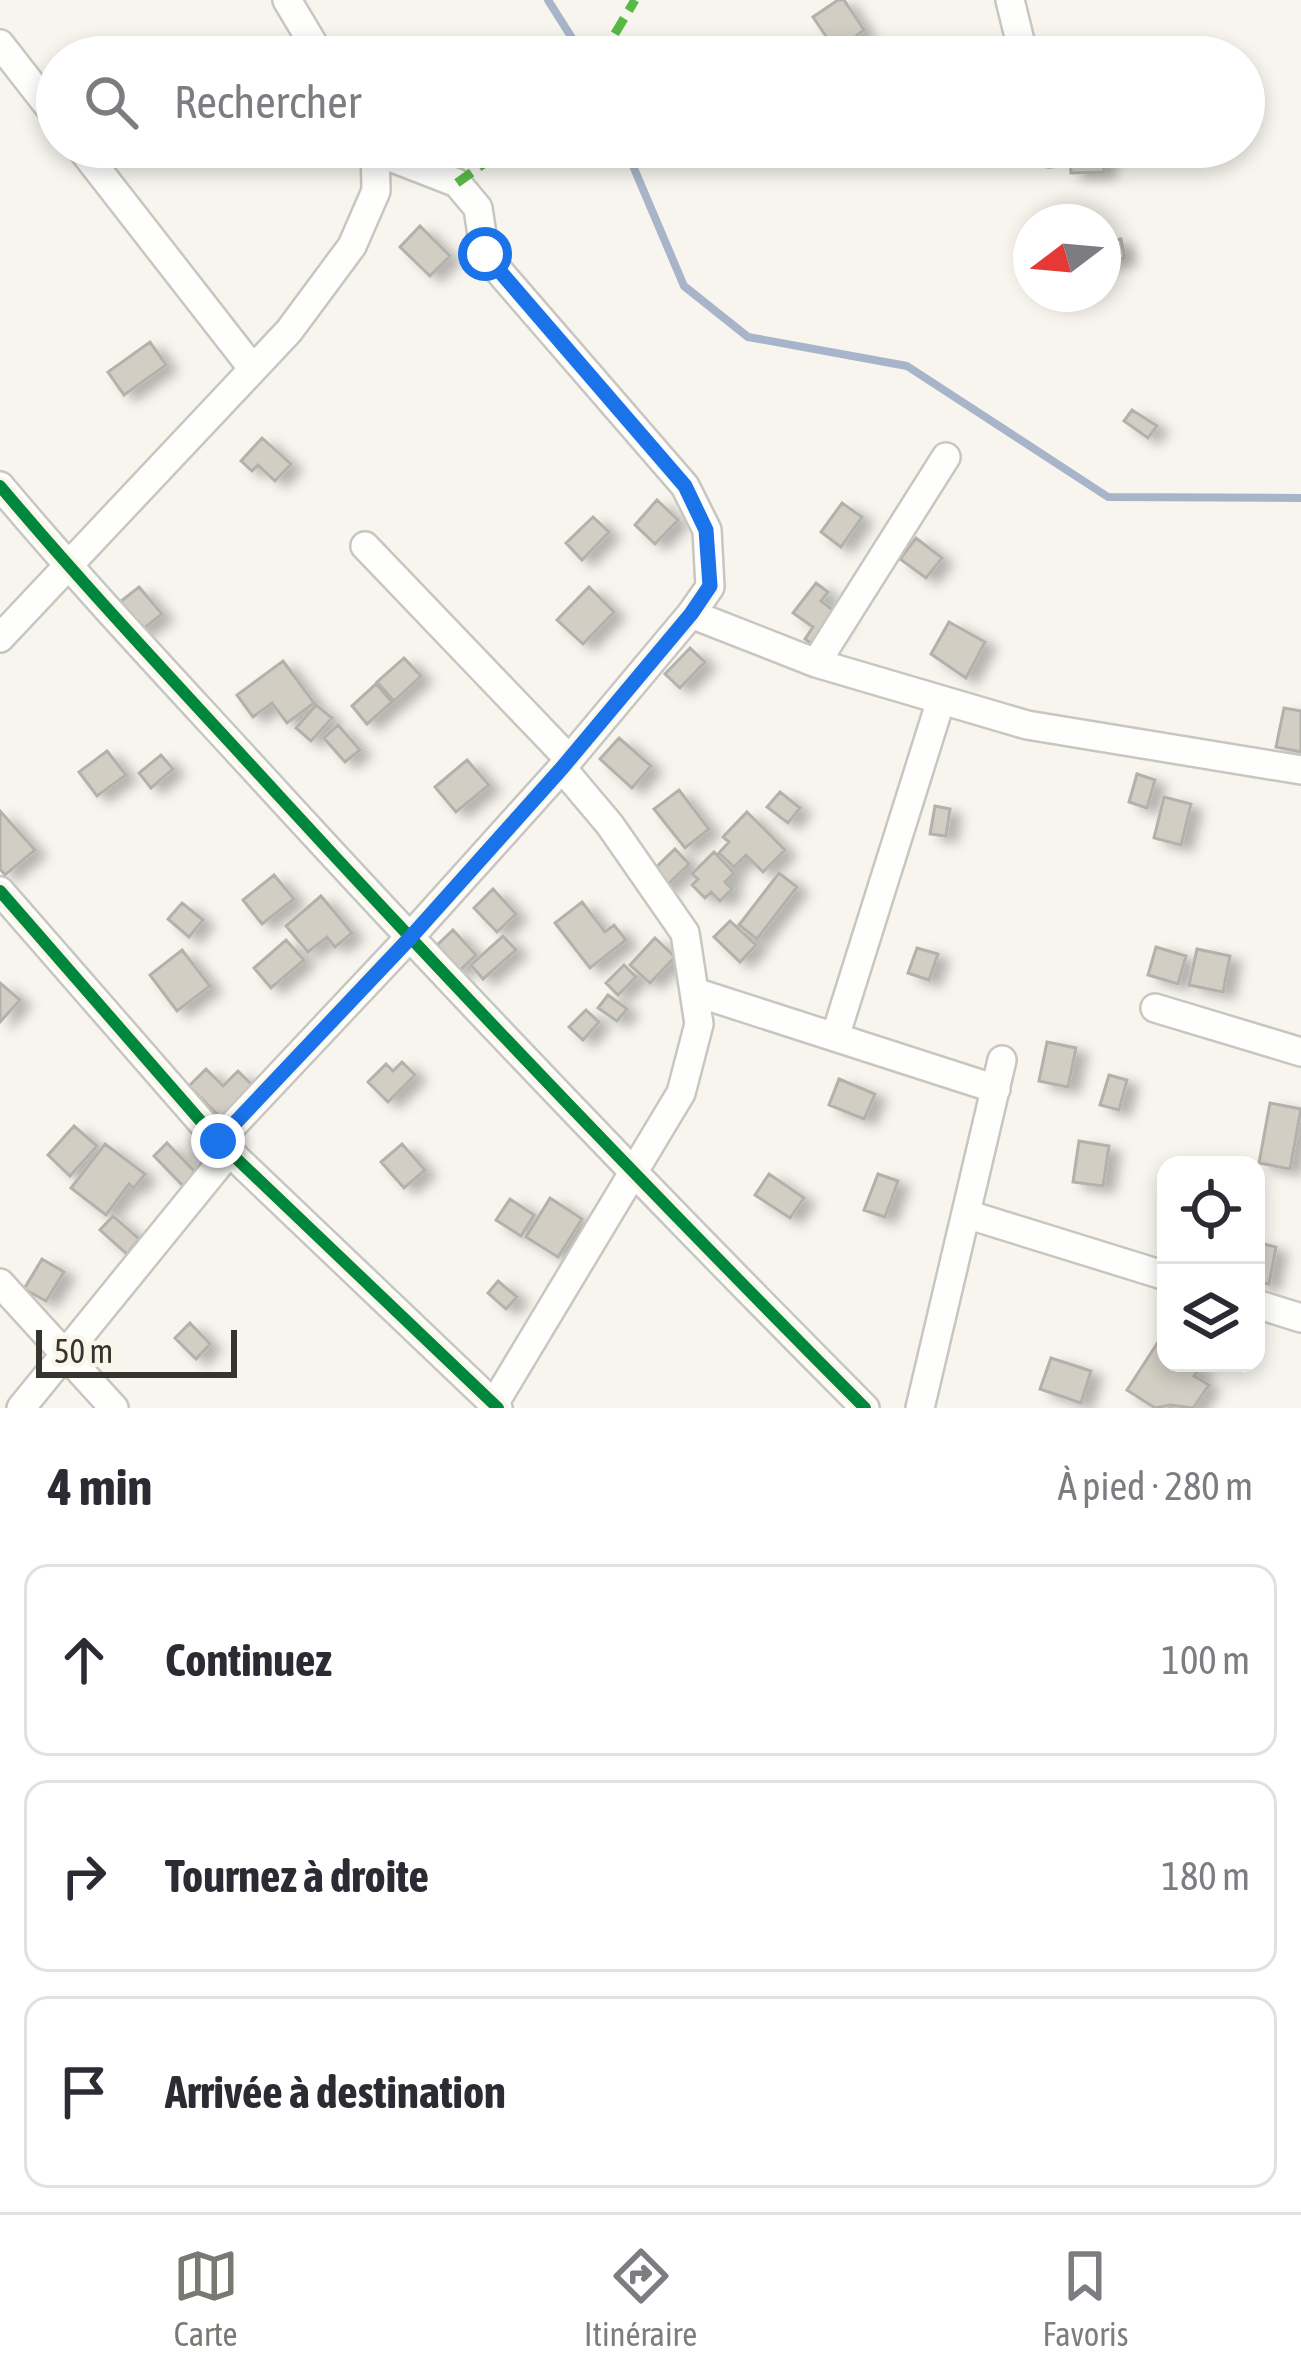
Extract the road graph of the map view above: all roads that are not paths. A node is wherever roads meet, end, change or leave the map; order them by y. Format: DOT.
graph roads {
  1 [pos="287,0"];
  2 [pos="1010,0"];
  3 [pos="308,36"];
  4 [pos="1019,36"];
  5 [pos="0,44"];
  6 [pos="36,90"];
  7 [pos="96,168"];
  8 [pos="376,168"];
  9 [pos="421,168"];
  10 [pos="253,369"];
  11 [pos="946,457"];
  12 [pos="0,486"];
  13 [pos="365,546"];
  14 [pos="68,566"];
  15 [pos="691,614"];
  16 [pos="0,638"];
  17 [pos="816,663"];
  18 [pos="941,700"];
  19 [pos="566,764"];
  20 [pos="1301,770"];
  21 [pos="0,891"];
  22 [pos="410,938"];
  23 [pos="698,993"];
  24 [pos="1155,1008"];
  25 [pos="835,1037"];
  26 [pos="1301,1052"];
  27 [pos="1002,1060"];
  28 [pos="995,1089"];
  29 [pos="224,1146"];
  30 [pos="632,1174"];
  31 [pos="966,1214"];
  32 [pos="1157,1273"];
  33 [pos="0,1282"];
  34 [pos="1265,1307"];
  35 [pos="1301,1318"];
  36 [pos="64,1354"];
  37 [pos="496,1406"];
  38 [pos="21,1408"];
  39 [pos="114,1408"];
  40 [pos="865,1408"];
  41 [pos="920,1408"];
  1 -- 3 [label="street"];
  2 -- 4 [label="street"];
  5 -- 6 [label="street"];
  7 -- 10 [label="street"];
  8 -- 10 [label="street"];
  9 -- 15 [label="street"];
  10 -- 14 [label="street"];
  11 -- 17 [label="street"];
  12 -- 14 [label="street"];
  13 -- 19 [label="street"];
  14 -- 16 [label="street"];
  14 -- 22 [label="street"];
  15 -- 17 [label="street"];
  15 -- 19 [label="street"];
  17 -- 18 [label="street"];
  18 -- 20 [label="street"];
  18 -- 25 [label="street"];
  19 -- 22 [label="street"];
  19 -- 23 [label="street"];
  21 -- 29 [label="street"];
  22 -- 29 [label="street"];
  22 -- 30 [label="street"];
  23 -- 25 [label="street"];
  23 -- 30 [label="street"];
  24 -- 26 [label="street"];
  25 -- 28 [label="street"];
  27 -- 28 [label="street"];
  28 -- 31 [label="street"];
  29 -- 36 [label="street"];
  29 -- 37 [label="street"];
  30 -- 37 [label="street"];
  30 -- 40 [label="street"];
  31 -- 32 [label="street"];
  31 -- 41 [label="street"];
  33 -- 36 [label="street"];
  34 -- 35 [label="street"];
  36 -- 38 [label="street"];
  36 -- 39 [label="street"];
}
